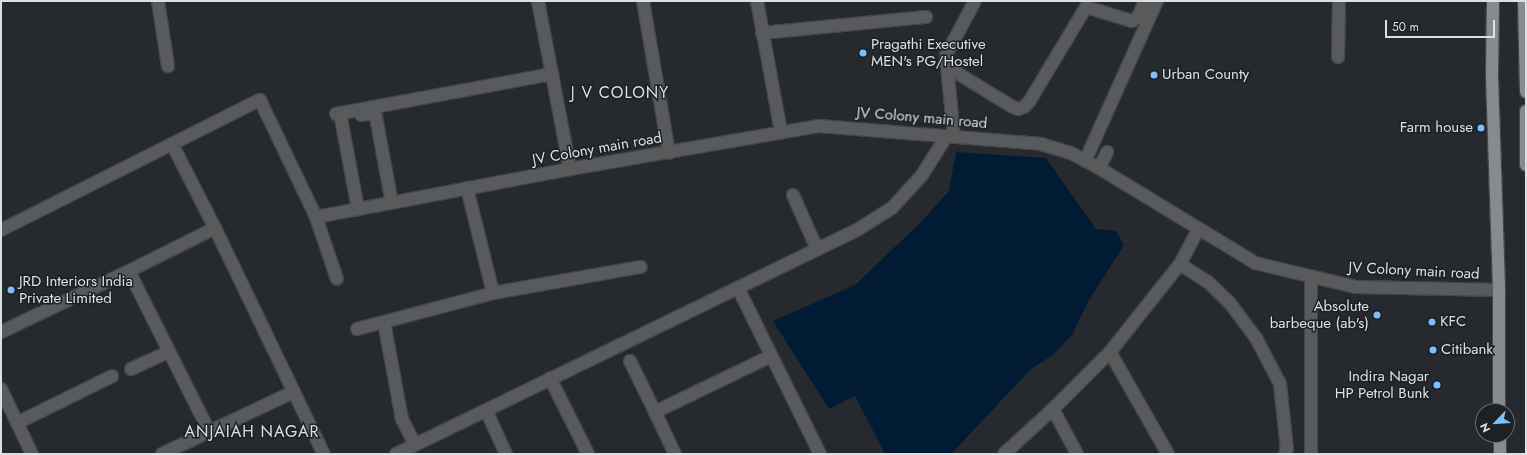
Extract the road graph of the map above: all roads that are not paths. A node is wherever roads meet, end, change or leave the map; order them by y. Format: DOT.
graph roads {
  1 [pos="158,1"];
  2 [pos="538,1"];
  3 [pos="643,1"];
  4 [pos="757,1"];
  5 [pos="975,1"];
  6 [pos="1145,1"];
  7 [pos="1157,1"];
  8 [pos="1339,1"];
  9 [pos="1493,1"];
  10 [pos="1524,1"];
  11 [pos="1086,4"];
  12 [pos="926,16"];
  13 [pos="762,33"];
  14 [pos="1338,57"];
  15 [pos="945,62"];
  16 [pos="168,66"];
  17 [pos="552,74"];
  18 [pos="1526,92"];
  19 [pos="1526,111"];
  20 [pos="339,115"];
  21 [pos="781,132"];
  22 [pos="950,137"];
  23 [pos="172,144"];
  24 [pos="1107,152"];
  25 [pos="669,153"];
  26 [pos="1085,161"];
  27 [pos="1526,165"];
  28 [pos="1099,168"];
  29 [pos="570,169"];
  30 [pos="467,188"];
  31 [pos="793,195"];
  32 [pos="392,203"];
  33 [pos="358,210"];
  34 [pos="316,218"];
  35 [pos="215,228"];
  36 [pos="1200,229"];
  37 [pos="1,230"];
  38 [pos="817,249"];
  39 [pos="1180,264"];
  40 [pos="641,267"];
  41 [pos="129,271"];
  42 [pos="1310,276"];
  43 [pos="337,279"];
  44 [pos="738,288"];
  45 [pos="1499,290"];
  46 [pos="493,293"];
  47 [pos="384,322"];
  48 [pos="357,329"];
  49 [pos="1,332"];
  50 [pos="168,352"];
  51 [pos="1110,352"];
  52 [pos="771,356"];
  53 [pos="630,361"];
  54 [pos="131,369"];
  55 [pos="112,376"];
  56 [pos="550,378"];
  57 [pos="1,388"];
  58 [pos="293,392"];
  59 [pos="1500,403"];
  60 [pos="1053,409"];
  61 [pos="486,410"];
  62 [pos="654,412"];
  63 [pos="17,423"];
  64 [pos="209,431"];
  65 [pos="1500,443"];
  66 [pos="416,444"];
  67 [pos="32,454"];
  68 [pos="162,454"];
  69 [pos="324,454"];
  70 [pos="396,454"];
  71 [pos="506,454"];
  72 [pos="588,454"];
  73 [pos="675,454"];
  74 [pos="820,454"];
  75 [pos="1004,454"];
  76 [pos="1078,454"];
  77 [pos="1168,454"];
  78 [pos="1285,454"];
  79 [pos="1311,454"];
  80 [pos="1500,454"];
  1 -- 16 [label="street"];
  2 -- 17 [label="street"];
  3 -- 25 [label="street"];
  4 -- 13 [label="street"];
  5 -- 15 [label="street"];
  6 -- 11 [label="street"];
  7 -- 26 [label="street"];
  8 -- 14 [label="street"];
  9 -- 45 [label="main road"];
  10 -- 18 [label="main road"];
  11 -- 15 [label="street"];
  12 -- 13 [label="street"];
  13 -- 21 [label="street"];
  15 -- 22 [label="street"];
  17 -- 20 [label="street"];
  17 -- 29 [label="street"];
  19 -- 27 [label="main road"];
  20 -- 32 [label="street"];
  20 -- 33 [label="street"];
  21 -- 22 [label="street, JV Colony main road"];
  21 -- 25 [label="street, JV Colony main road"];
  22 -- 26 [label="street, JV Colony main road"];
  22 -- 38 [label="street"];
  23 -- 34 [label="street"];
  23 -- 35 [label="street"];
  23 -- 37 [label="street"];
  24 -- 28 [label="street"];
  25 -- 29 [label="street, JV Colony main road"];
  26 -- 28 [label="street, JV Colony main road"];
  28 -- 36 [label="street, JV Colony main road"];
  29 -- 30 [label="street, JV Colony main road"];
  30 -- 32 [label="street, JV Colony main road"];
  30 -- 46 [label="street"];
  31 -- 38 [label="street"];
  32 -- 33 [label="street, JV Colony main road"];
  33 -- 34 [label="street, JV Colony main road"];
  34 -- 43 [label="street"];
  35 -- 41 [label="street"];
  35 -- 58 [label="street"];
  36 -- 39 [label="street"];
  36 -- 42 [label="street, JV Colony main road"];
  38 -- 44 [label="street"];
  39 -- 51 [label="street"];
  39 -- 78 [label="street"];
  40 -- 46 [label="street"];
  41 -- 49 [label="street"];
  41 -- 50 [label="street"];
  42 -- 45 [label="street, JV Colony main road"];
  42 -- 79 [label="street"];
  44 -- 52 [label="street"];
  44 -- 56 [label="street"];
  45 -- 59 [label="main road"];
  46 -- 47 [label="street"];
  47 -- 48 [label="street"];
  47 -- 66 [label="street"];
  50 -- 54 [label="street"];
  50 -- 64 [label="street"];
  51 -- 60 [label="street"];
  51 -- 77 [label="street"];
  52 -- 62 [label="street"];
  52 -- 74 [label="street"];
  53 -- 62 [label="street"];
  55 -- 63 [label="street"];
  56 -- 61 [label="street"];
  56 -- 72 [label="street"];
  57 -- 63 [label="street"];
  58 -- 64 [label="street"];
  58 -- 69 [label="street"];
  60 -- 75 [label="street"];
  60 -- 76 [label="street"];
  61 -- 66 [label="street"];
  61 -- 71 [label="street"];
  62 -- 73 [label="street"];
  63 -- 67 [label="street"];
  64 -- 68 [label="street"];
  65 -- 80 [label="main road"];
  66 -- 70 [label="street"];
}
